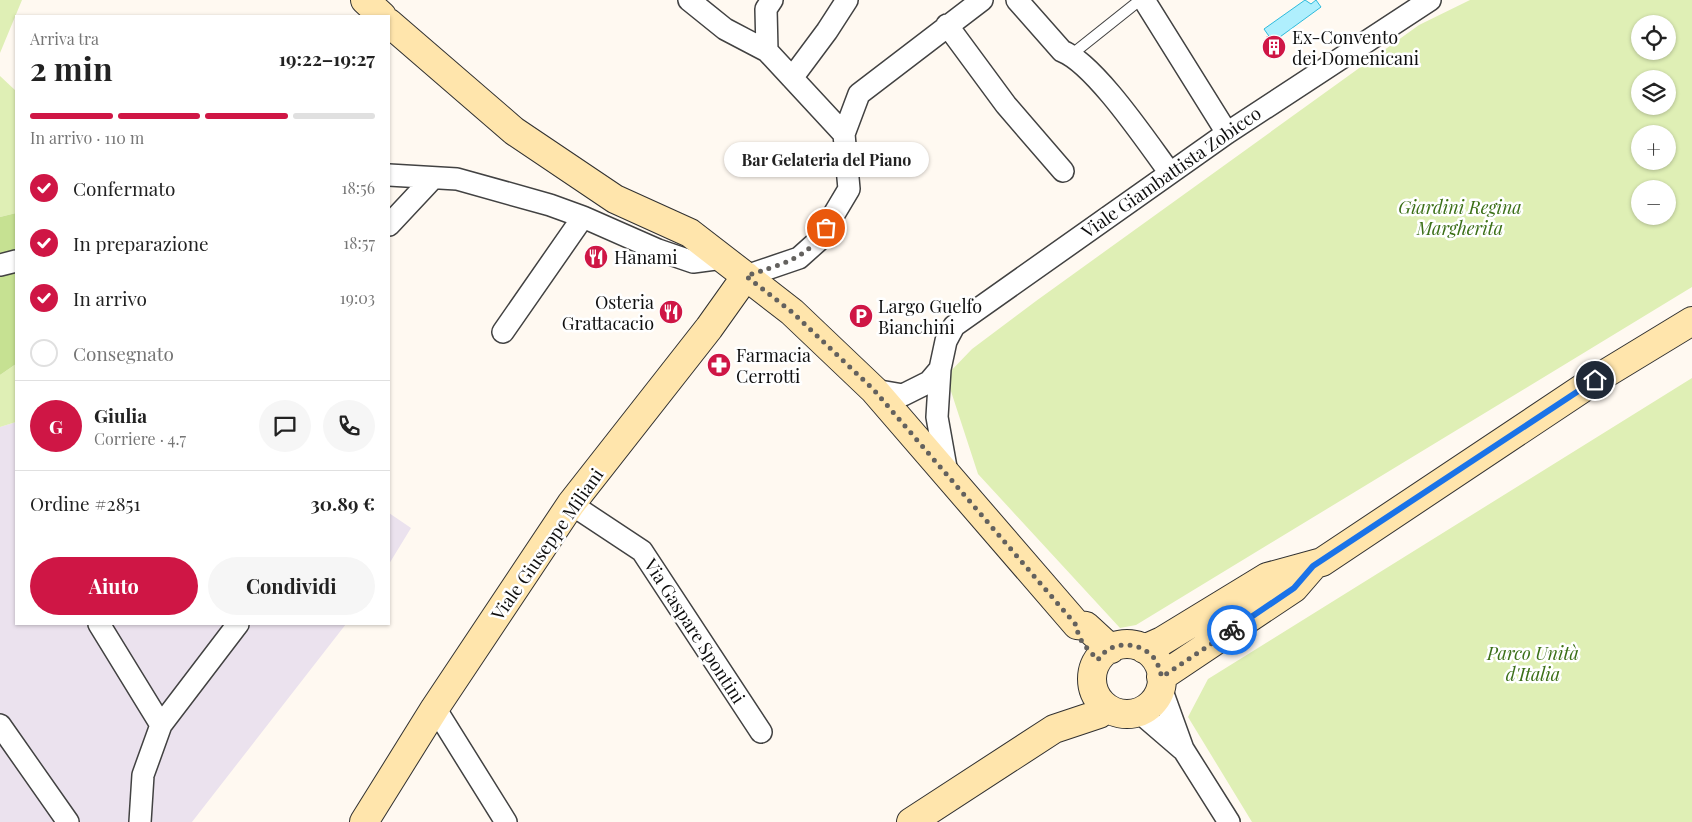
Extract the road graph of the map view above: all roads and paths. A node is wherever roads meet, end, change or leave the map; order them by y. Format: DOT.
graph roads {
  1 [pos="365,0"];
  2 [pos="690,0"];
  3 [pos="772,0"];
  4 [pos="847,0"];
  5 [pos="982,0"];
  6 [pos="1017,0"];
  7 [pos="1140,0"];
  8 [pos="1144,0"];
  9 [pos="1417,3"];
  10 [pos="381,15"];
  11 [pos="390,24"];
  12 [pos="947,25"];
  13 [pos="767,51"];
  14 [pos="1071,55"];
  15 [pos="792,78"];
  16 [pos="1227,133"];
  17 [pos="844,134"];
  18 [pos="1063,171"];
  19 [pos="1170,173"];
  20 [pos="390,175"];
  21 [pos="433,178"];
  22 [pos="583,217"];
  23 [pos="390,222"];
  24 [pos="723,258"];
  25 [pos="15,261"];
  26 [pos="0,266"];
  27 [pos="746,276"];
  28 [pos="1692,321"];
  29 [pos="503,332"];
  30 [pos="940,369"];
  31 [pos="874,390"];
  32 [pos="948,476"];
  33 [pos="572,504"];
  34 [pos="1313,566"];
  35 [pos="100,625"];
  36 [pos="237,625"];
  37 [pos="1144,649"];
  38 [pos="1105,654"];
  39 [pos="1161,682"];
  40 [pos="1100,698"];
  41 [pos="435,708"];
  42 [pos="1139,712"];
  43 [pos="0,725"];
  44 [pos="160,725"];
  45 [pos="761,732"];
  46 [pos="1182,749"];
  47 [pos="923,819"];
  48 [pos="68,822"];
  49 [pos="140,822"];
  50 [pos="364,822"];
  51 [pos="506,822"];
  52 [pos="1229,822"];
  1 -- 10 [label="main road"];
  2 -- 13 [label="street"];
  3 -- 13 [label="street"];
  4 -- 15 [label="street"];
  5 -- 12 [label="street"];
  6 -- 14 [label="street"];
  7 -- 14 [label="lane"];
  8 -- 16 [label="street"];
  9 -- 16 [label="street, Viale Giambattista Zobicco"];
  11 -- 24 [label="main road"];
  12 -- 17 [label="street"];
  12 -- 18 [label="street"];
  13 -- 15 [label="street"];
  14 -- 19 [label="street"];
  15 -- 17 [label="street"];
  16 -- 19 [label="street, Viale Giambattista Zobicco"];
  17 -- 27 [label="street"];
  19 -- 30 [label="street, Viale Giambattista Zobicco"];
  20 -- 21 [label="street"];
  21 -- 22 [label="street"];
  21 -- 23 [label="street"];
  22 -- 24 [label="street"];
  22 -- 29 [label="street"];
  24 -- 27 [label="main road"];
  25 -- 26 [label="street"];
  27 -- 31 [label="main road"];
  27 -- 33 [label="main road, Viale Giuseppe Miliani"];
  28 -- 34 [label="main road"];
  30 -- 31 [label="street"];
  30 -- 32 [label="street, Viale Giambattista Zobicco"];
  31 -- 32 [label="main road"];
  32 -- 38 [label="main road"];
  33 -- 41 [label="main road, Viale Giuseppe Miliani"];
  33 -- 45 [label="street, Via Gaspare Spontini"];
  34 -- 37 [label="main road"];
  34 -- 39 [label="main road"];
  35 -- 44 [label="street"];
  36 -- 44 [label="street"];
  37 -- 38 [label="main road"];
  37 -- 39 [label="main road"];
  38 -- 40 [label="main road"];
  39 -- 42 [label="main road"];
  39 -- 46 [label="street"];
  40 -- 42 [label="main road"];
  40 -- 47 [label="main road"];
  41 -- 50 [label="main road, Viale Giuseppe Miliani"];
  41 -- 51 [label="street"];
  42 -- 46 [label="street"];
  43 -- 48 [label="street"];
  44 -- 49 [label="street"];
  46 -- 52 [label="street"];
}
